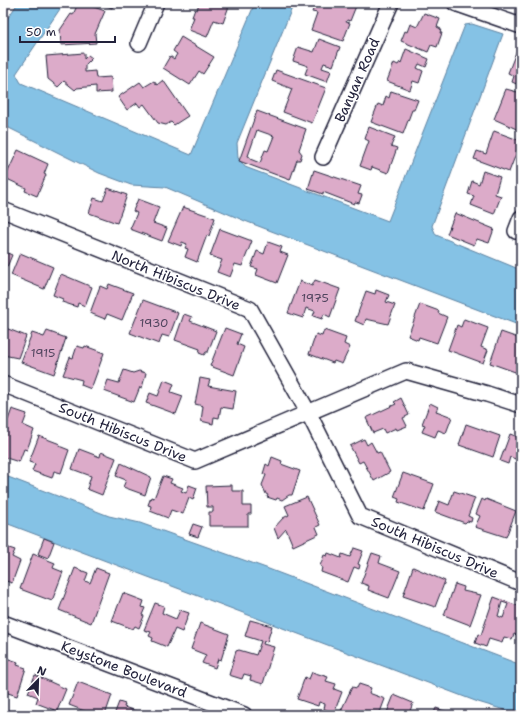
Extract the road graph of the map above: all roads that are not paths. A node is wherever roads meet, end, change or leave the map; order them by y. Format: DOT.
graph roads {
  1 [pos="156,3"];
  2 [pos="391,3"];
  3 [pos="455,3"];
  4 [pos="521,26"];
  5 [pos="139,43"];
  6 [pos="323,157"];
  7 [pos="3,210"];
  8 [pos="3,384"];
  9 [pos="521,405"];
  10 [pos="308,414"];
  11 [pos="521,583"];
  12 [pos="3,623"];
  13 [pos="244,715"];
  1 -- 5 [label="street"];
  2 -- 6 [label="street, Banyan Road"];
  3 -- 4 [label="street"];
  7 -- 10 [label="street, North Hibiscus Drive"];
  8 -- 10 [label="street, South Hibiscus Drive"];
  9 -- 10 [label="street"];
  10 -- 11 [label="street, South Hibiscus Drive"];
  12 -- 13 [label="street, Keystone Boulevard"];
}
